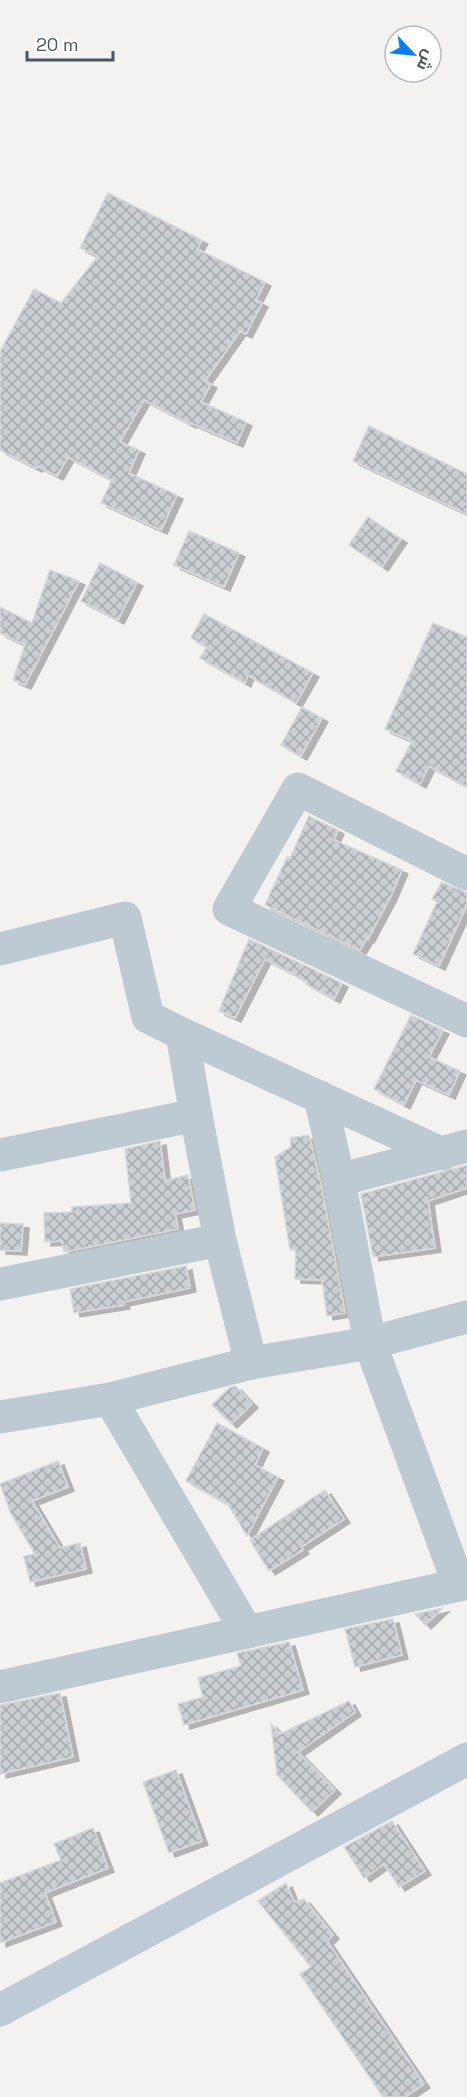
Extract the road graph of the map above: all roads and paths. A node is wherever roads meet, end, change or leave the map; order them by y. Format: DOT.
graph roads {
  1 [pos="467,873"];
  2 [pos="0,949"];
  3 [pos="467,1021"];
  4 [pos="183,1034"];
  5 [pos="320,1097"];
  6 [pos="196,1115"];
  7 [pos="455,1150"];
  8 [pos="0,1155"];
  9 [pos="339,1180"];
  10 [pos="220,1240"];
  11 [pos="0,1284"];
  12 [pos="467,1317"];
  13 [pos="370,1343"];
  14 [pos="251,1363"];
  15 [pos="110,1399"];
  16 [pos="0,1417"];
  17 [pos="463,1584"];
  18 [pos="247,1632"];
  19 [pos="0,1687"];
  20 [pos="467,1759"];
  21 [pos="0,2010"];
  1 -- 3 [label="street"];
  2 -- 4 [label="street"];
  4 -- 5 [label="street"];
  4 -- 6 [label="street"];
  5 -- 7 [label="street"];
  5 -- 9 [label="street"];
  6 -- 8 [label="street"];
  6 -- 10 [label="street"];
  7 -- 9 [label="street"];
  9 -- 13 [label="street"];
  10 -- 11 [label="street"];
  10 -- 14 [label="street"];
  12 -- 13 [label="street"];
  13 -- 14 [label="street"];
  13 -- 17 [label="street"];
  14 -- 15 [label="street"];
  15 -- 16 [label="street"];
  15 -- 18 [label="street"];
  17 -- 18 [label="street"];
  18 -- 19 [label="street"];
  20 -- 21 [label="street"];
}
